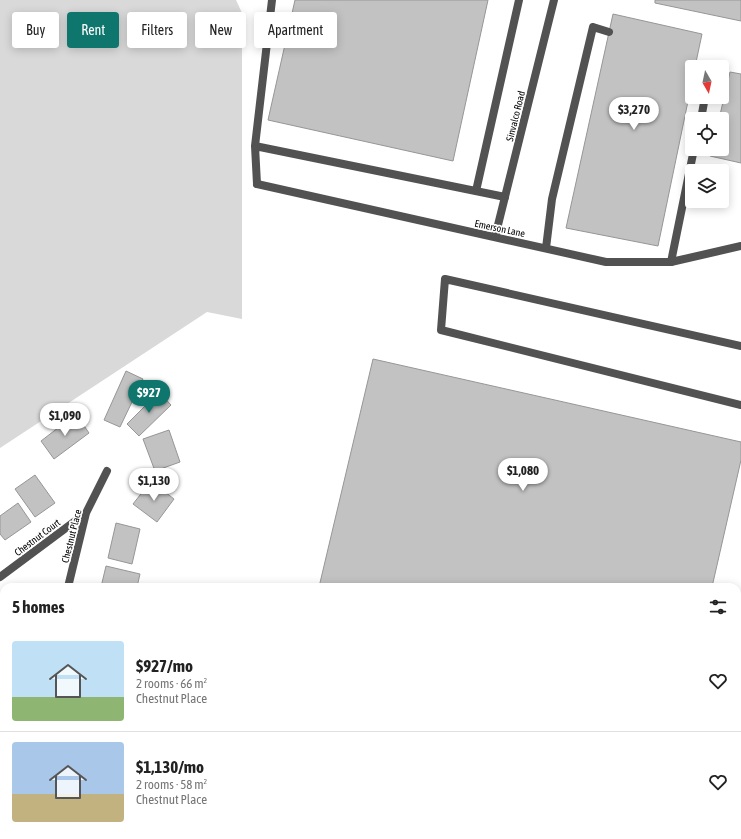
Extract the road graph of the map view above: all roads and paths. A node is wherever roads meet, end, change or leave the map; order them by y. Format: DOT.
graph roads {
  1 [pos="272,0"];
  2 [pos="519,0"];
  3 [pos="554,0"];
  4 [pos="609,32"];
  5 [pos="255,146"];
  6 [pos="693,156"];
  7 [pos="476,191"];
  8 [pos="505,197"];
  9 [pos="495,237"];
  10 [pos="741,246"];
  11 [pos="546,248"];
  12 [pos="671,262"];
  13 [pos="741,346"];
  14 [pos="741,405"];
  15 [pos="107,471"];
  16 [pos="86,513"];
  17 [pos="0,577"];
  18 [pos="69,583"];
  1 -- 5 [label="street"];
  2 -- 7 [label="street"];
  3 -- 8 [label="street, Sinvalco Road"];
  4 -- 11 [label="street"];
  5 -- 7 [label="street"];
  5 -- 9 [label="street, Emerson Lane"];
  6 -- 12 [label="street"];
  7 -- 8 [label="street"];
  8 -- 9 [label="street, Sinvalco Road"];
  9 -- 11 [label="street, Emerson Lane"];
  10 -- 12 [label="street, Emerson Lane"];
  11 -- 12 [label="street, Emerson Lane"];
  13 -- 14 [label="street"];
  15 -- 16 [label="street, Chestnut Place"];
  16 -- 17 [label="street, Chestnut Court"];
  16 -- 18 [label="street, Chestnut Place"];
}
